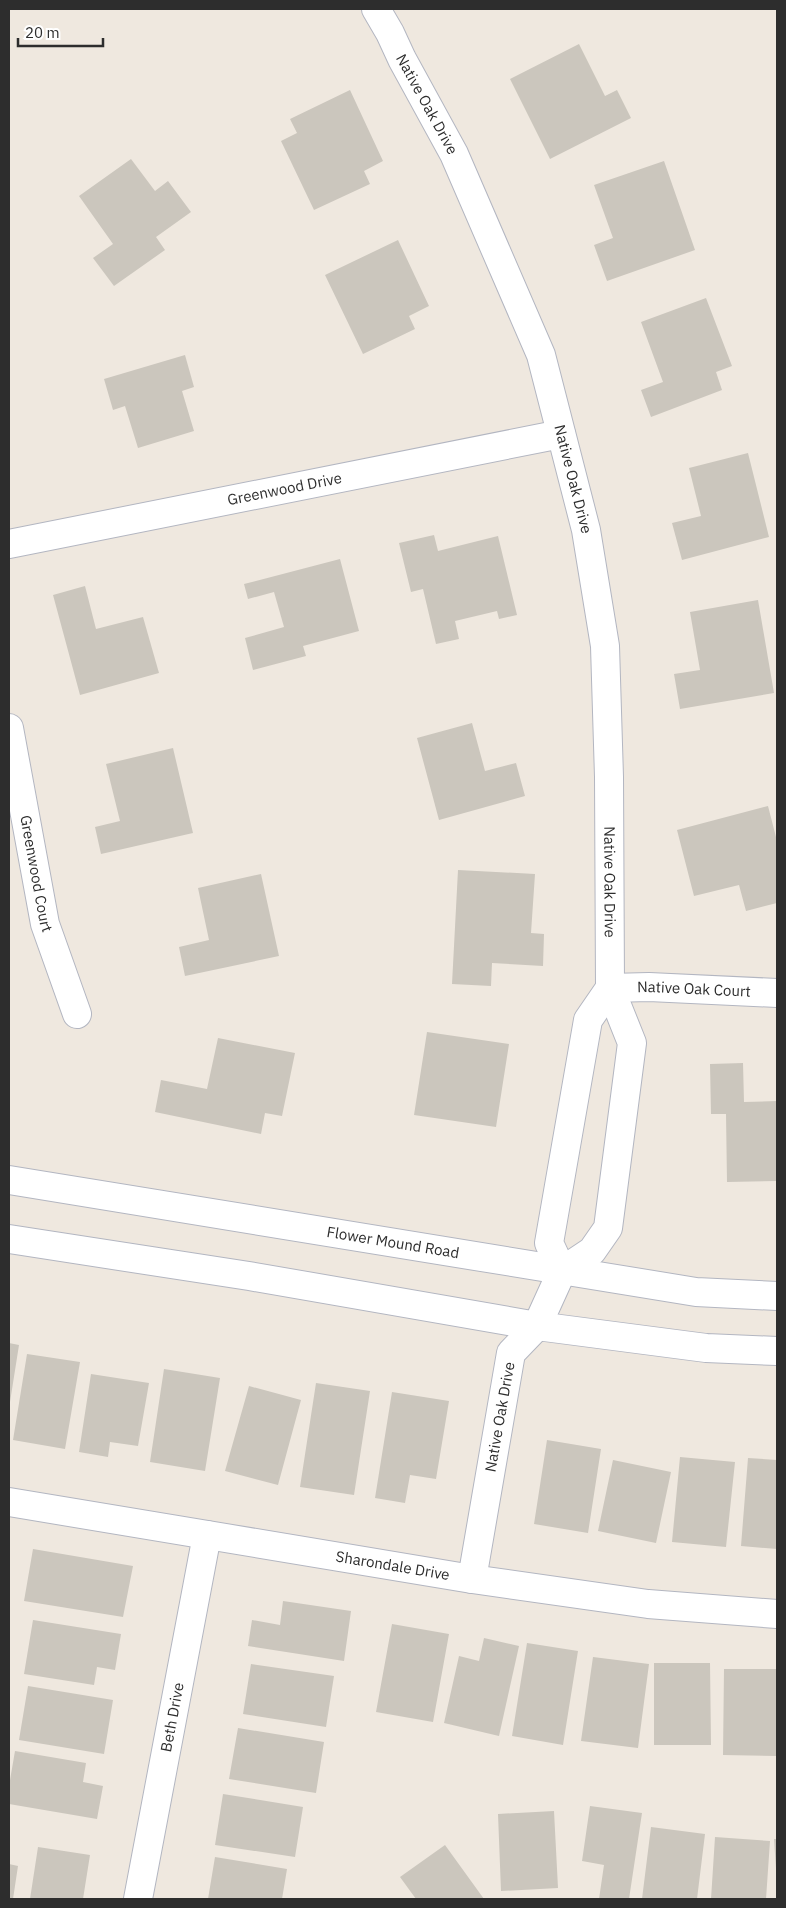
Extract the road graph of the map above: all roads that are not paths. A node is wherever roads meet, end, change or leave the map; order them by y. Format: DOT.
graph roads {
  1 [pos="376,9"];
  2 [pos="562,434"];
  3 [pos="9,544"];
  4 [pos="9,728"];
  5 [pos="610,988"];
  6 [pos="777,992"];
  7 [pos="77,1014"];
  8 [pos="9,1180"];
  9 [pos="9,1239"];
  10 [pos="562,1270"];
  11 [pos="777,1296"];
  12 [pos="537,1326"];
  13 [pos="777,1351"];
  14 [pos="9,1502"];
  15 [pos="207,1535"];
  16 [pos="472,1578"];
  17 [pos="777,1614"];
  18 [pos="138,1899"];
  1 -- 2 [label="street, Native Oak Drive"];
  2 -- 3 [label="street, Greenwood Drive"];
  2 -- 5 [label="street, Native Oak Drive"];
  4 -- 7 [label="street, Greenwood Court"];
  5 -- 6 [label="street, Native Oak Court"];
  5 -- 10 [label="street"];
  5 -- 10 [label="street, Native Oak Drive"];
  8 -- 10 [label="street, Flower Mound Road"];
  9 -- 12 [label="street"];
  10 -- 11 [label="street, Flower Mound Road"];
  10 -- 12 [label="street, Native Oak Drive"];
  12 -- 13 [label="street"];
  12 -- 16 [label="street, Native Oak Drive"];
  14 -- 15 [label="street, Sharondale Drive"];
  15 -- 16 [label="street, Sharondale Drive"];
  15 -- 18 [label="street, Beth Drive"];
  16 -- 17 [label="street, Sharondale Drive"];
}
